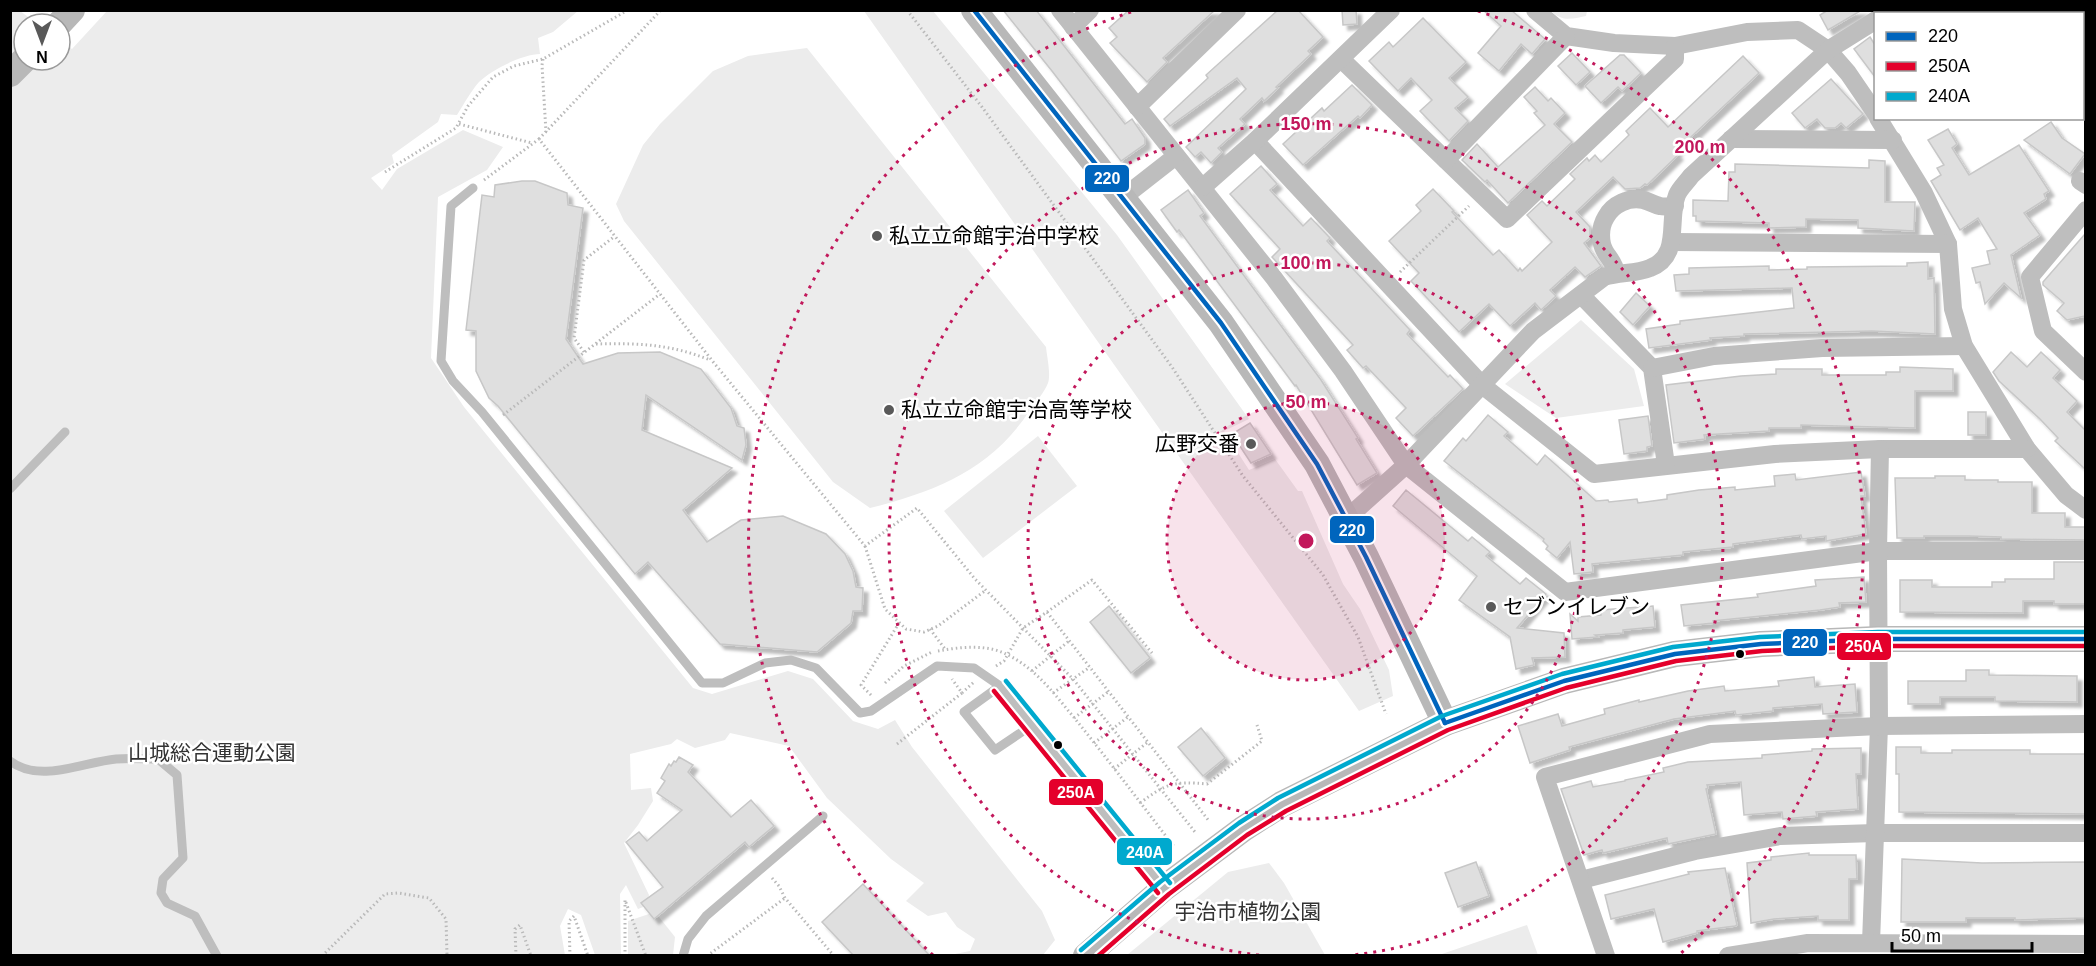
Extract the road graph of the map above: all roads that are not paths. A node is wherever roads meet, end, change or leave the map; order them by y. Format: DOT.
graph roads {
  1 [pos="974,10"];
  2 [pos="1060,10"];
  3 [pos="1090,10"];
  4 [pos="1237,10"];
  5 [pos="1535,10"];
  6 [pos="1388,12"];
  7 [pos="1874,21"];
  8 [pos="1073,27"];
  9 [pos="1566,36"];
  10 [pos="1676,46"];
  11 [pos="1828,50"];
  12 [pos="1341,58"];
  13 [pos="1137,107"];
  14 [pos="1874,112"];
  15 [pos="1879,120"];
  16 [pos="1731,140"];
  17 [pos="1893,140"];
  18 [pos="1255,141"];
  19 [pos="1176,156"];
  20 [pos="1446,160"];
  21 [pos="1203,187"];
  22 [pos="473,188"];
  23 [pos="1121,199"];
  24 [pos="1675,206"];
  25 [pos="2085,210"];
  26 [pos="1672,242"];
  27 [pos="1948,244"];
  28 [pos="1616,273"];
  29 [pos="1581,295"];
  30 [pos="1964,346"];
  31 [pos="1652,368"];
  32 [pos="2085,372"];
  33 [pos="1482,385"];
  34 [pos="65,432"];
  35 [pos="1880,449"];
  36 [pos="2027,449"];
  37 [pos="1406,465"];
  38 [pos="1666,465"];
  39 [pos="10,489"];
  40 [pos="2085,510"];
  41 [pos="1346,519"];
  42 [pos="1878,551"];
  43 [pos="2085,551"];
  44 [pos="1878,639"];
  45 [pos="2085,639"];
  46 [pos="1000,686"];
  47 [pos="1445,723"];
  48 [pos="2085,724"];
  49 [pos="1032,725"];
  50 [pos="1879,726"];
  51 [pos="10,761"];
  52 [pos="823,816"];
  53 [pos="1875,833"];
  54 [pos="2085,833"];
  55 [pos="1581,880"];
  56 [pos="1164,888"];
  57 [pos="2085,944"];
  58 [pos="1875,948"];
  59 [pos="218,956"];
  60 [pos="683,956"];
  61 [pos="1086,956"];
  62 [pos="1606,956"];
  63 [pos="1728,956"];
  1 -- 23 [label="street"];
  2 -- 8 [label="street"];
  3 -- 8 [label="street"];
  4 -- 13 [label="street"];
  5 -- 9 [label="street"];
  6 -- 12 [label="street"];
  7 -- 11 [label="street"];
  8 -- 13 [label="street"];
  9 -- 10 [label="street"];
  9 -- 20 [label="street"];
  10 -- 11 [label="street"];
  10 -- 20 [label="street"];
  11 -- 14 [label="street"];
  11 -- 16 [label="street"];
  12 -- 18 [label="street"];
  12 -- 20 [label="street"];
  13 -- 19 [label="street"];
  15 -- 17 [label="street"];
  16 -- 17 [label="street"];
  16 -- 24 [label="street"];
  17 -- 27 [label="street"];
  18 -- 21 [label="street"];
  18 -- 33 [label="street"];
  19 -- 21 [label="street"];
  19 -- 23 [label="street"];
  21 -- 37 [label="street"];
  22 -- 46 [label="lane"];
  23 -- 41 [label="street"];
  24 -- 26 [label="street"];
  24 -- 28 [label="street"];
  25 -- 32 [label="street"];
  26 -- 27 [label="street"];
  26 -- 28 [label="street"];
  27 -- 30 [label="street"];
  28 -- 29 [label="street"];
  29 -- 31 [label="street"];
  29 -- 33 [label="street"];
  30 -- 31 [label="street"];
  30 -- 36 [label="street"];
  31 -- 38 [label="street"];
  33 -- 37 [label="street"];
  33 -- 38 [label="street"];
  34 -- 39 [label="lane"];
  35 -- 36 [label="street"];
  35 -- 38 [label="street"];
  35 -- 42 [label="street"];
  36 -- 40 [label="street"];
  37 -- 41 [label="street"];
  37 -- 42 [label="street"];
  41 -- 47 [label="street"];
  42 -- 43 [label="street"];
  42 -- 44 [label="street"];
  44 -- 45 [label="street"];
  44 -- 47 [label="street"];
  44 -- 50 [label="street"];
  46 -- 49 [label="lane"];
  46 -- 49 [label="lane"];
  47 -- 56 [label="street"];
  48 -- 50 [label="street"];
  49 -- 56 [label="lane"];
  50 -- 53 [label="street"];
  50 -- 55 [label="street"];
  51 -- 59 [label="lane"];
  52 -- 60 [label="lane"];
  53 -- 54 [label="street"];
  53 -- 55 [label="street"];
  53 -- 58 [label="street"];
  55 -- 62 [label="street"];
  56 -- 61 [label="street"];
  57 -- 58 [label="street"];
  58 -- 63 [label="street"];
}
